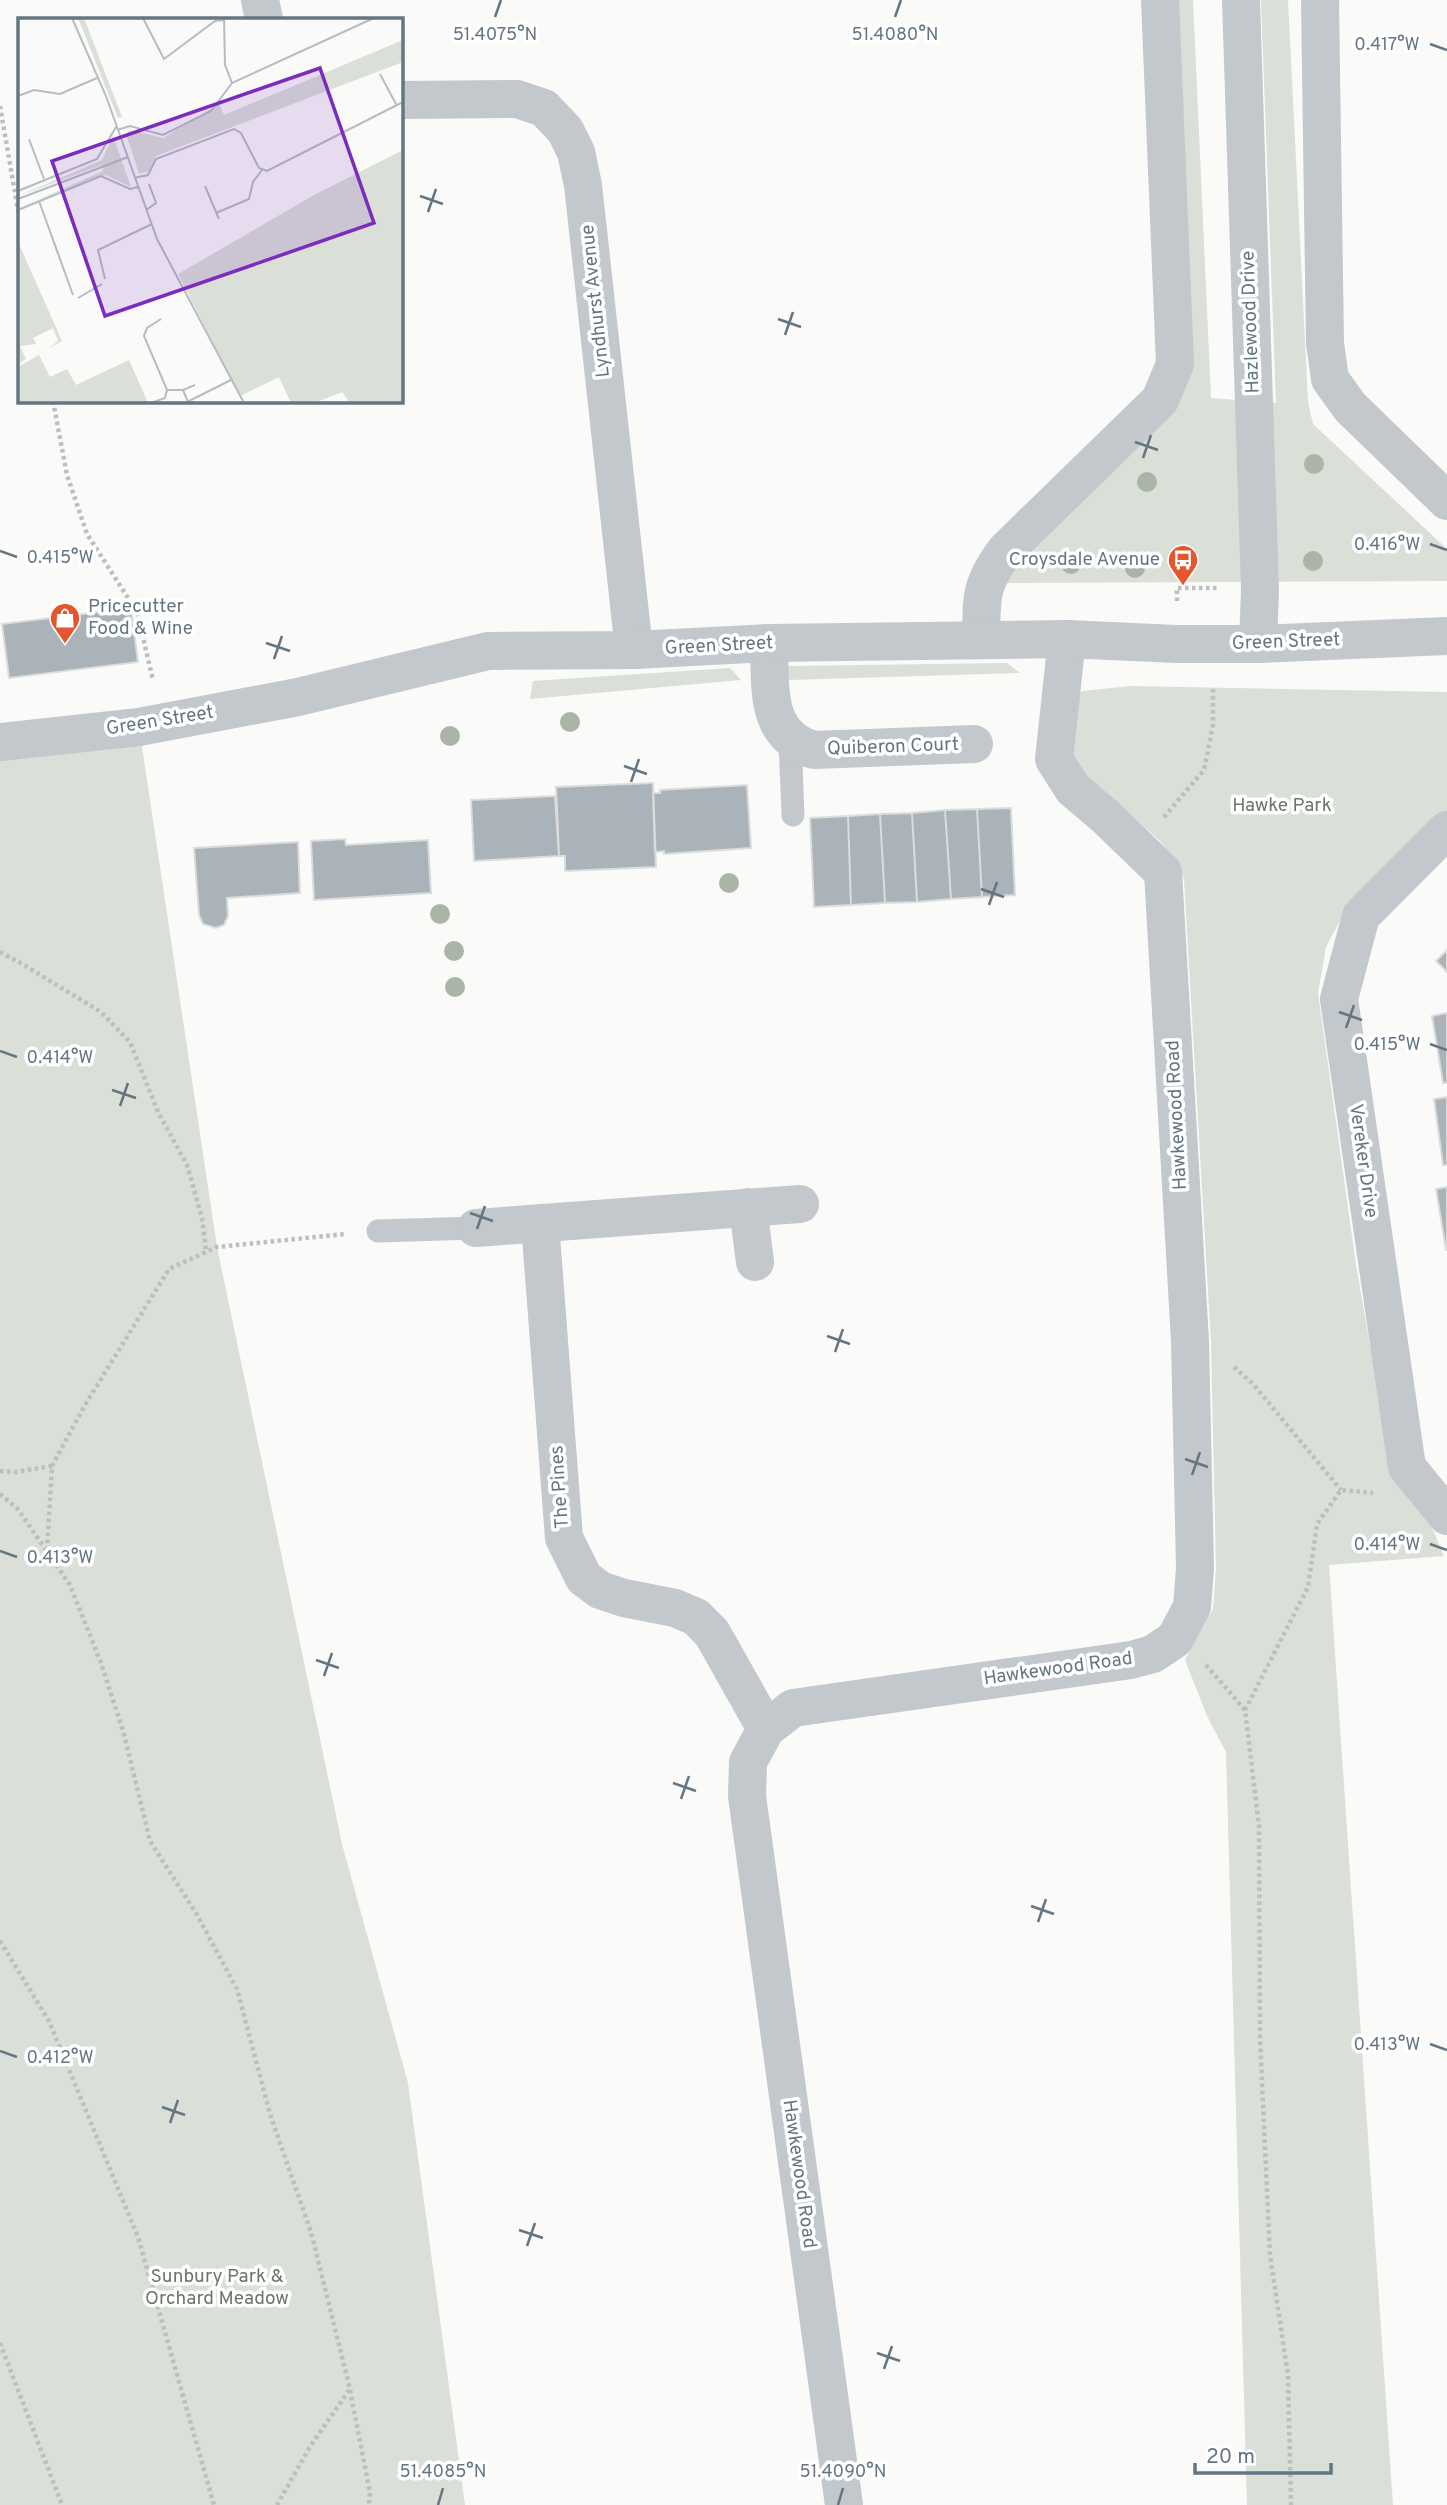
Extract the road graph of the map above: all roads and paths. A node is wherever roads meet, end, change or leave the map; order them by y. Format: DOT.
graph roads {
  1 [pos="260,0"];
  2 [pos="1160,0"];
  3 [pos="1241,0"];
  4 [pos="1320,0"];
  5 [pos="264,18"];
  6 [pos="402,100"];
  7 [pos="0,106"];
  8 [pos="18,210"];
  9 [pos="53,402"];
  10 [pos="1447,500"];
  11 [pos="1177,588"];
  12 [pos="1222,588"];
  13 [pos="1447,636"];
  14 [pos="1067,639"];
  15 [pos="981,640"];
  16 [pos="769,643"];
  17 [pos="1258,644"];
  18 [pos="634,650"];
  19 [pos="1213,680"];
  20 [pos="164,722"];
  21 [pos="790,740"];
  22 [pos="0,742"];
  23 [pos="974,744"];
  24 [pos="793,815"];
  25 [pos="1447,830"];
  26 [pos="1139,848"];
  27 [pos="0,953"];
  28 [pos="800,1203"];
  29 [pos="748,1208"];
  30 [pos="540,1223"];
  31 [pos="476,1228"];
  32 [pos="378,1231"];
  33 [pos="206,1250"];
  34 [pos="755,1262"];
  35 [pos="1190,1341"];
  36 [pos="52,1466"];
  37 [pos="0,1471"];
  38 [pos="1422,1485"];
  39 [pos="1341,1490"];
  40 [pos="0,1494"];
  41 [pos="1447,1516"];
  42 [pos="47,1551"];
  43 [pos="1175,1639"];
  44 [pos="1245,1710"];
  45 [pos="766,1729"];
  46 [pos="0,1941"];
  47 [pos="0,2343"];
  48 [pos="350,2389"];
  49 [pos="62,2505"];
  50 [pos="214,2505"];
  51 [pos="277,2505"];
  52 [pos="369,2505"];
  53 [pos="844,2505"];
  54 [pos="1292,2505"];
  1 -- 5 [label="street"];
  2 -- 15 [label="street"];
  3 -- 17 [label="street, Hazlewood Drive"];
  4 -- 10 [label="street"];
  6 -- 18 [label="street, Lyndhurst Avenue"];
  7 -- 8 [label="path"];
  9 -- 20 [label="path"];
  11 -- 12 [label="path"];
  13 -- 17 [label="street, Green Street"];
  14 -- 15 [label="street, Green Street"];
  14 -- 17 [label="street, Green Street"];
  14 -- 26 [label="street, Hawkewood Road"];
  15 -- 16 [label="street, Green Street"];
  16 -- 18 [label="street, Green Street"];
  16 -- 21 [label="street"];
  18 -- 20 [label="street, Green Street"];
  19 -- 26 [label="path"];
  20 -- 22 [label="street, Green Street"];
  21 -- 23 [label="street, Quiberon Court"];
  21 -- 24 [label="lane"];
  25 -- 38 [label="street, Vereker Drive"];
  26 -- 35 [label="street, Hawkewood Road"];
  27 -- 33 [label="path"];
  28 -- 29 [label="street"];
  29 -- 30 [label="street"];
  29 -- 34 [label="street"];
  30 -- 31 [label="street"];
  30 -- 45 [label="street, The Pines"];
  31 -- 32 [label="lane"];
  32 -- 33 [label="path"];
  33 -- 36 [label="path"];
  35 -- 39 [label="path"];
  35 -- 43 [label="street, Hawkewood Road"];
  36 -- 37 [label="path"];
  36 -- 42 [label="path"];
  38 -- 39 [label="path"];
  38 -- 41 [label="street, Vereker Drive"];
  39 -- 44 [label="path"];
  40 -- 42 [label="path"];
  42 -- 48 [label="path"];
  43 -- 44 [label="path"];
  43 -- 45 [label="street, Hawkewood Road"];
  44 -- 54 [label="path"];
  45 -- 53 [label="street, Hawkewood Road"];
  46 -- 50 [label="path"];
  47 -- 49 [label="path"];
  48 -- 51 [label="path"];
  48 -- 52 [label="path"];
}
